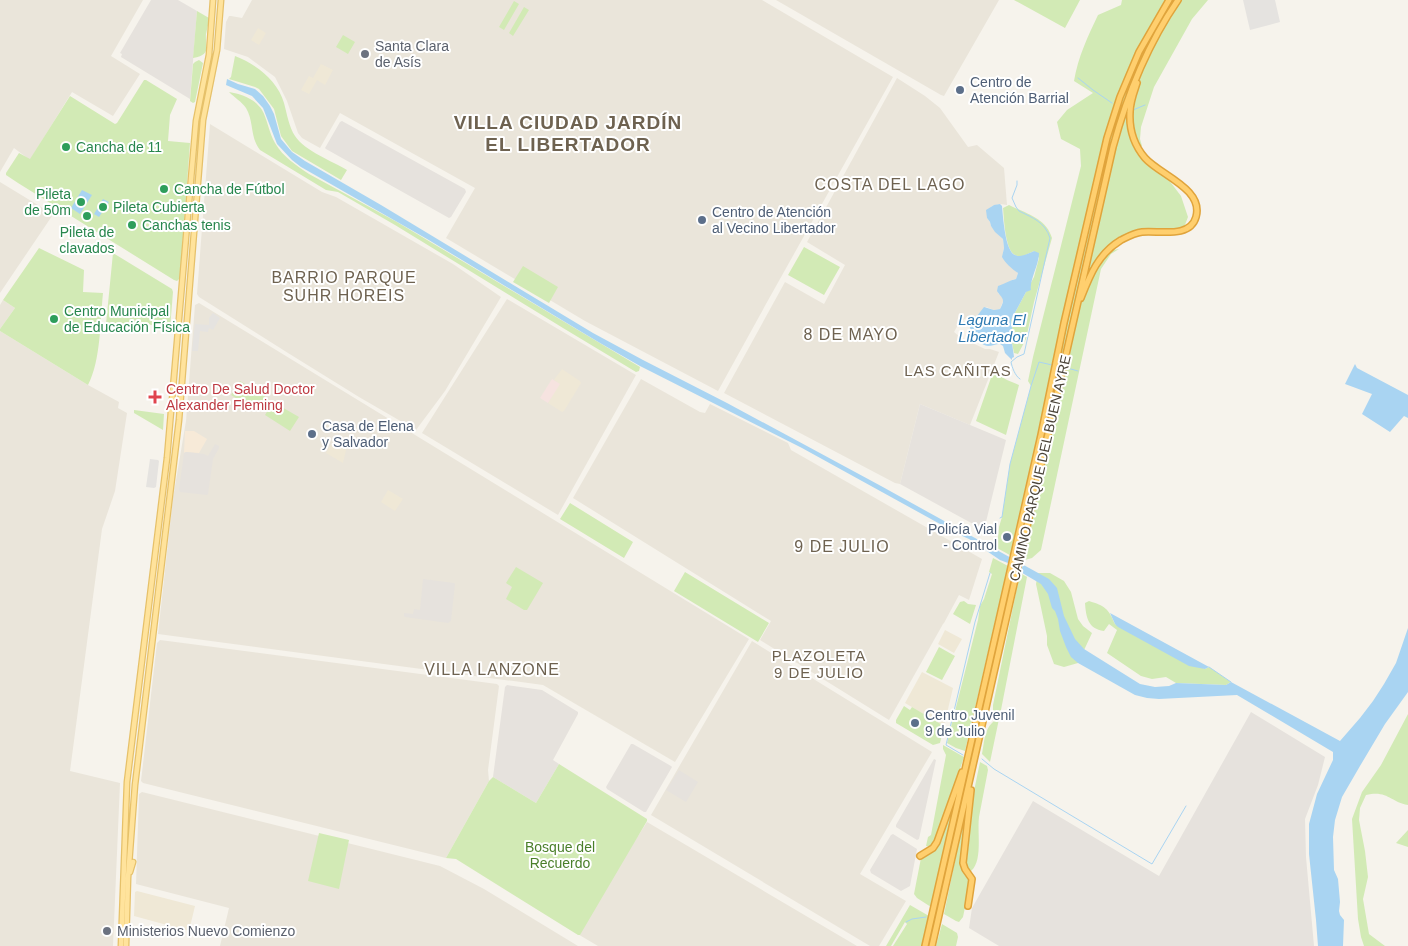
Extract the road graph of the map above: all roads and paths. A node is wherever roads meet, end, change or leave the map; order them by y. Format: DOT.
graph roads {
  1 [pos="213,0"];
  2 [pos="221,0"];
  3 [pos="1169,0"];
  4 [pos="1178,0"];
  5 [pos="1152,42"];
  6 [pos="1074,314"];
  7 [pos="968,757"];
  8 [pos="974,763"];
  9 [pos="922,848"];
  10 [pos="930,849"];
  11 [pos="920,856"];
  12 [pos="133,862"];
  13 [pos="128,878"];
  14 [pos="968,906"];
  15 [pos="124,933"];
  16 [pos="121,946"];
  17 [pos="126,946"];
  18 [pos="926,946"];
  19 [pos="932,946"];
  1 -- 15 [label="main road"];
  2 -- 13 [label="main road"];
  3 -- 7 [label="highway, CAMINO PARQUE DEL BUEN AYRE"];
  4 -- 5 [label="highway, CAMINO PARQUE DEL BUEN AYRE"];
  5 -- 6 [label="highway, CAMINO PARQUE DEL BUEN AYRE"];
  5 -- 6 [label="highway"];
  6 -- 8 [label="highway, CAMINO PARQUE DEL BUEN AYRE"];
  7 -- 10 [label="highway"];
  7 -- 18 [label="highway, CAMINO PARQUE DEL BUEN AYRE"];
  8 -- 14 [label="highway"];
  8 -- 19 [label="highway, CAMINO PARQUE DEL BUEN AYRE"];
  9 -- 10 [label="highway"];
  10 -- 11 [label="highway"];
  12 -- 13 [label="main road"];
  13 -- 15 [label="main road"];
  15 -- 16 [label="main road"];
  15 -- 17 [label="main road"];
}
